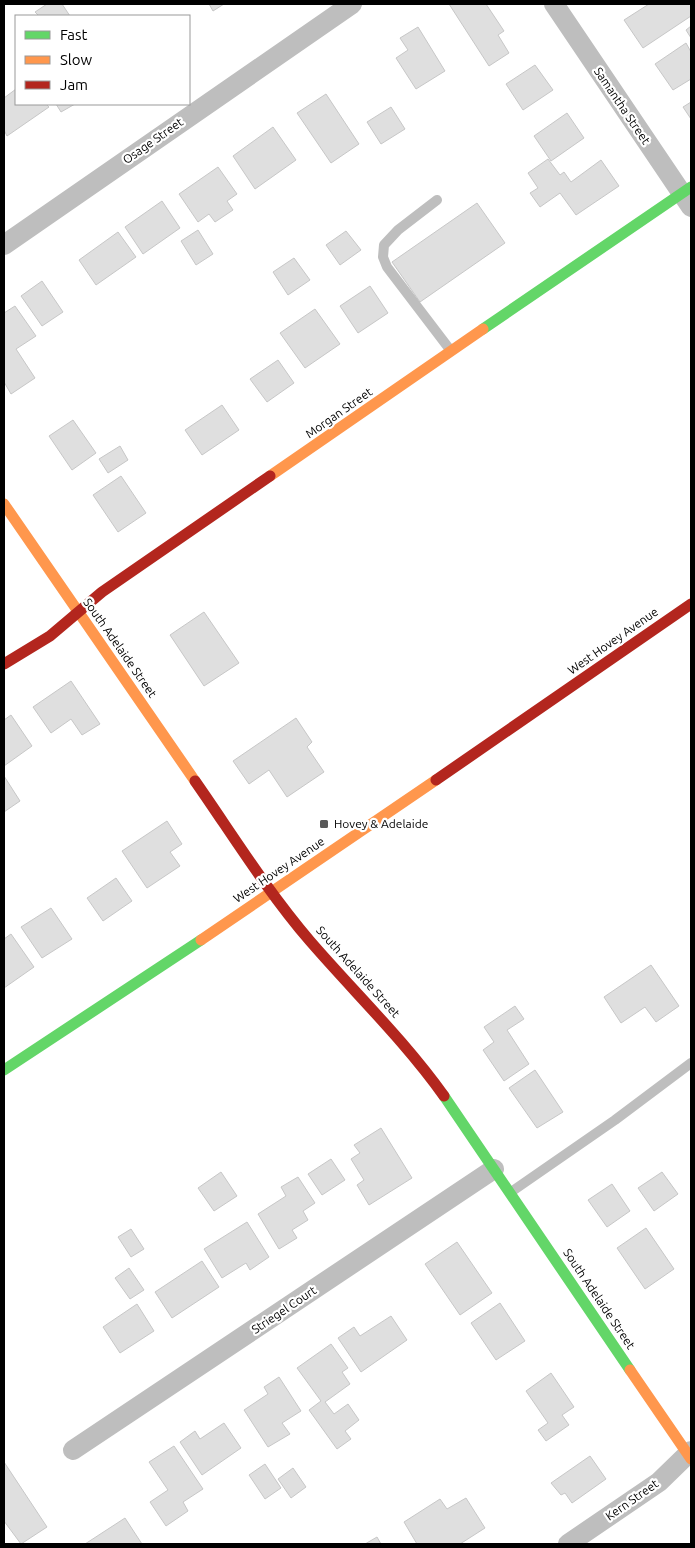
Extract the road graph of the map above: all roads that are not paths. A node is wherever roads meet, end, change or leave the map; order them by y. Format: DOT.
graph roads {
  1 [pos="352,4"];
  2 [pos="554,4"];
  3 [pos="688,196"];
  4 [pos="437,200"];
  5 [pos="4,245"];
  6 [pos="452,352"];
  7 [pos="4,504"];
  8 [pos="691,604"];
  9 [pos="78,612"];
  10 [pos="4,664"];
  11 [pos="272,893"];
  12 [pos="691,1063"];
  13 [pos="4,1070"];
  14 [pos="494,1169"];
  15 [pos="510,1193"];
  16 [pos="73,1450"];
  17 [pos="690,1455"];
  18 [pos="568,1544"];
  1 -- 5 [label="street, Osage Street"];
  2 -- 3 [label="street, Samantha Street"];
  3 -- 6 [label="street, Morgan Street"];
  4 -- 6 [label="lane"];
  6 -- 9 [label="street, Morgan Street"];
  7 -- 9 [label="street, South Adelaide Street"];
  8 -- 11 [label="street, West Hovey Avenue"];
  9 -- 10 [label="street, Morgan Street"];
  9 -- 11 [label="street, South Adelaide Street"];
  11 -- 13 [label="street, West Hovey Avenue"];
  11 -- 14 [label="street, South Adelaide Street"];
  12 -- 15 [label="lane"];
  14 -- 15 [label="street, South Adelaide Street"];
  14 -- 16 [label="street, Striegel Court"];
  15 -- 17 [label="street, South Adelaide Street"];
  17 -- 18 [label="street, Kern Street"];
}
